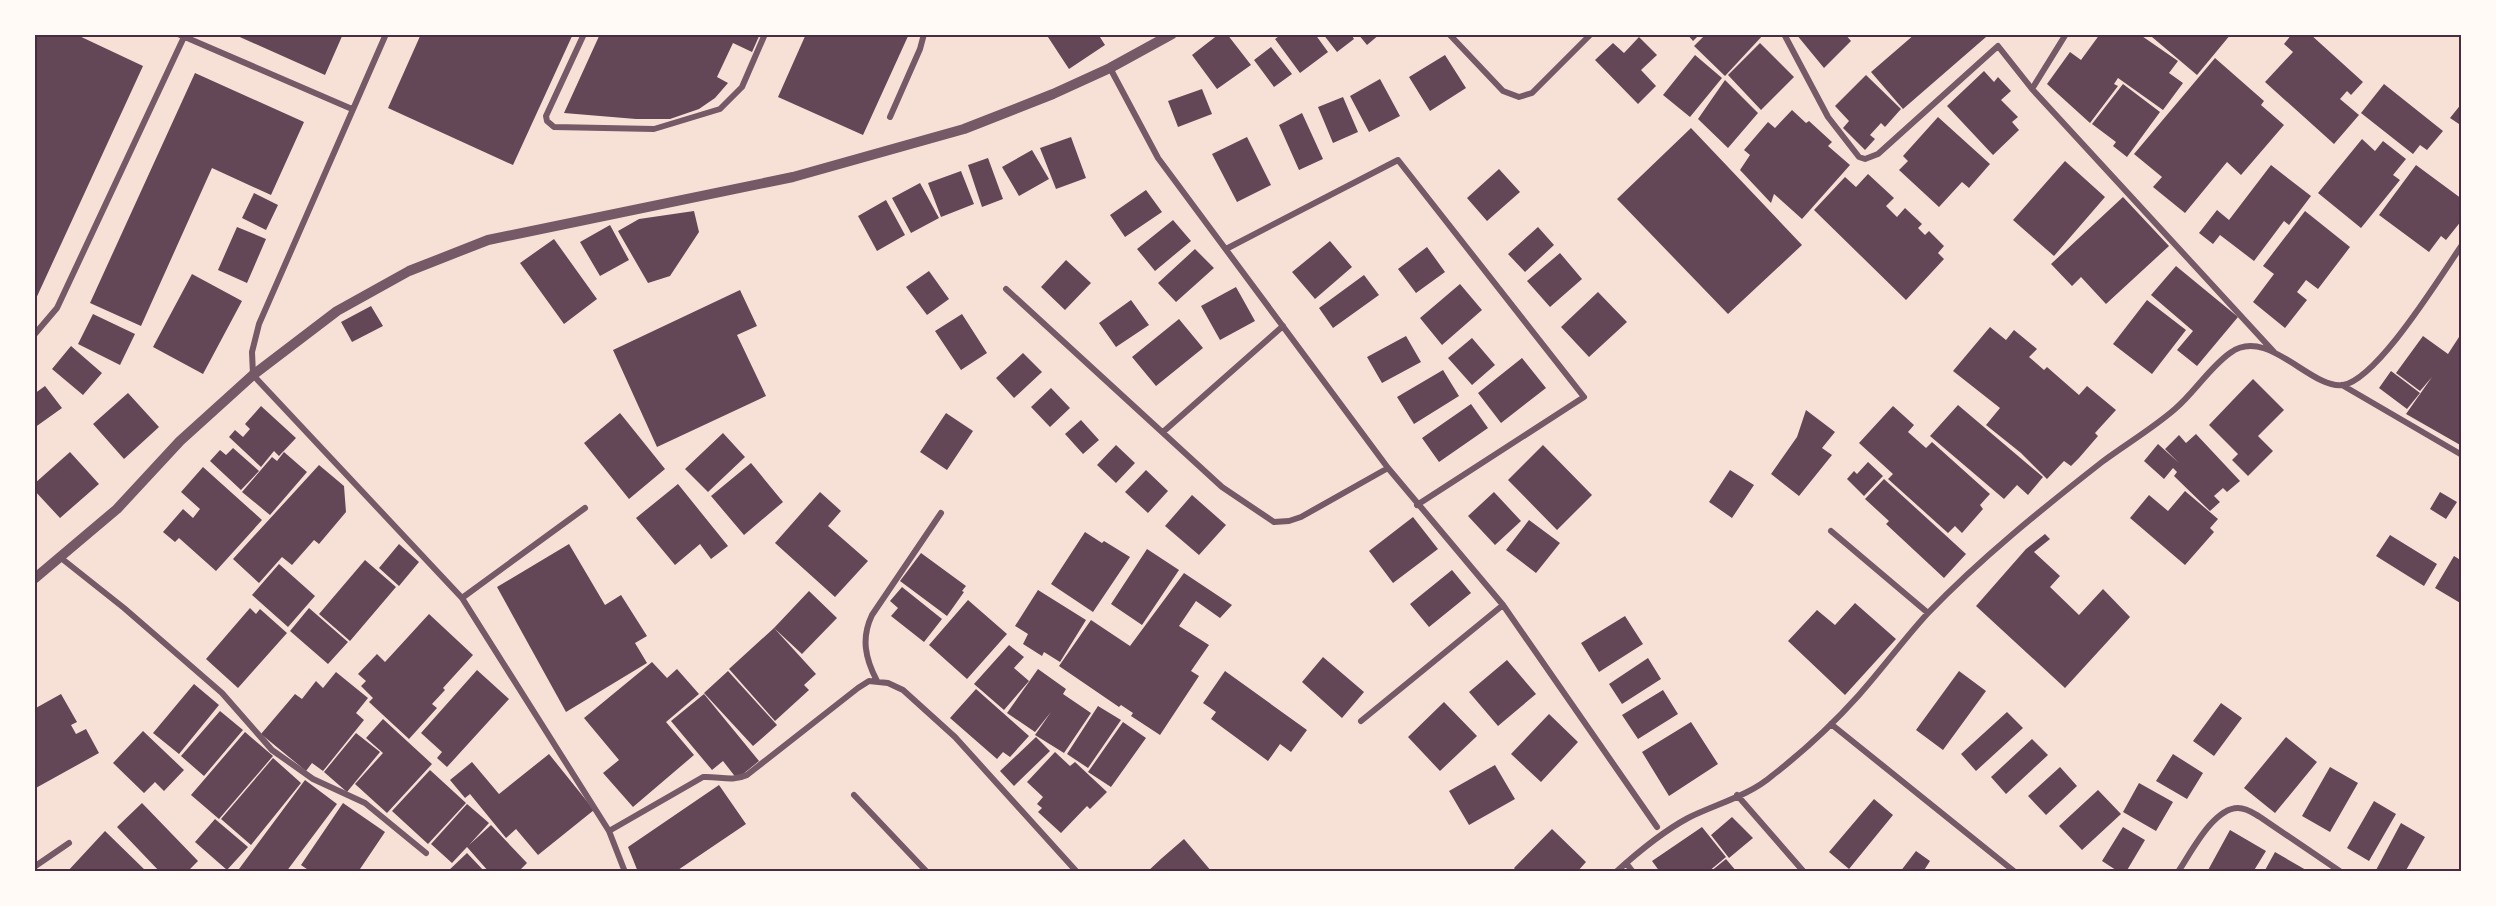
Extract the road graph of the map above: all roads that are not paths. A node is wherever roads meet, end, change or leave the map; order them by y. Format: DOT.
graph roads {
  1 [pos="386,34"];
  2 [pos="584,34"];
  3 [pos="765,34"];
  4 [pos="924,34"];
  5 [pos="1172,34"];
  6 [pos="1449,34"];
  7 [pos="1591,34"];
  8 [pos="1784,34"];
  9 [pos="2066,34"];
  10 [pos="181,36"];
  11 [pos="1110,68"];
  12 [pos="2032,89"];
  13 [pos="352,109"];
  14 [pos="890,117"];
  15 [pos="2462,245"];
  16 [pos="1226,249"];
  17 [pos="1006,289"];
  18 [pos="1283,326"];
  19 [pos="34,335"];
  20 [pos="2274,352"];
  21 [pos="253,375"];
  22 [pos="2342,385"];
  23 [pos="1163,432"];
  24 [pos="2462,455"];
  25 [pos="1388,468"];
  26 [pos="1417,505"];
  27 [pos="585,508"];
  28 [pos="941,513"];
  29 [pos="1831,531"];
  30 [pos="61,558"];
  31 [pos="34,579"];
  32 [pos="462,598"];
  33 [pos="1503,605"];
  34 [pos="1928,614"];
  35 [pos="877,681"];
  36 [pos="1361,721"];
  37 [pos="1831,724"];
  38 [pos="855,795"];
  39 [pos="1737,795"];
  40 [pos="1657,827"];
  41 [pos="609,831"];
  42 [pos="69,843"];
  43 [pos="426,853"];
  44 [pos="1626,863"];
  45 [pos="34,867"];
  46 [pos="623,871"];
  47 [pos="927,872"];
  48 [pos="1077,872"];
  49 [pos="1616,872"];
  50 [pos="1633,872"];
  51 [pos="1804,872"];
  52 [pos="2015,872"];
  53 [pos="2178,872"];
  54 [pos="2341,872"];
  1 -- 13 [label="street"];
  2 -- 3 [label="street"];
  4 -- 14 [label="street"];
  5 -- 11 [label="street"];
  6 -- 7 [label="street"];
  8 -- 12 [label="street"];
  9 -- 12 [label="street"];
  10 -- 13 [label="street"];
  10 -- 19 [label="street"];
  11 -- 16 [label="street"];
  11 -- 21 [label="street"];
  12 -- 20 [label="street"];
  13 -- 21 [label="street"];
  15 -- 22 [label="street"];
  16 -- 18 [label="street"];
  16 -- 26 [label="street"];
  17 -- 23 [label="street"];
  18 -- 23 [label="street"];
  18 -- 25 [label="street"];
  20 -- 22 [label="street"];
  20 -- 34 [label="street"];
  21 -- 30 [label="street"];
  21 -- 32 [label="street"];
  22 -- 24 [label="street"];
  23 -- 25 [label="street"];
  25 -- 26 [label="street"];
  26 -- 33 [label="street"];
  27 -- 32 [label="street"];
  28 -- 35 [label="street"];
  29 -- 34 [label="street"];
  30 -- 31 [label="street"];
  30 -- 43 [label="street"];
  32 -- 41 [label="street"];
  33 -- 36 [label="street"];
  33 -- 40 [label="street"];
  34 -- 37 [label="street"];
  35 -- 41 [label="street"];
  35 -- 48 [label="street"];
  37 -- 39 [label="street"];
  37 -- 52 [label="street"];
  38 -- 47 [label="street"];
  39 -- 44 [label="street"];
  39 -- 51 [label="street"];
  41 -- 46 [label="street"];
  42 -- 45 [label="street"];
  44 -- 49 [label="street"];
  44 -- 50 [label="street"];
  53 -- 54 [label="street"];
}
